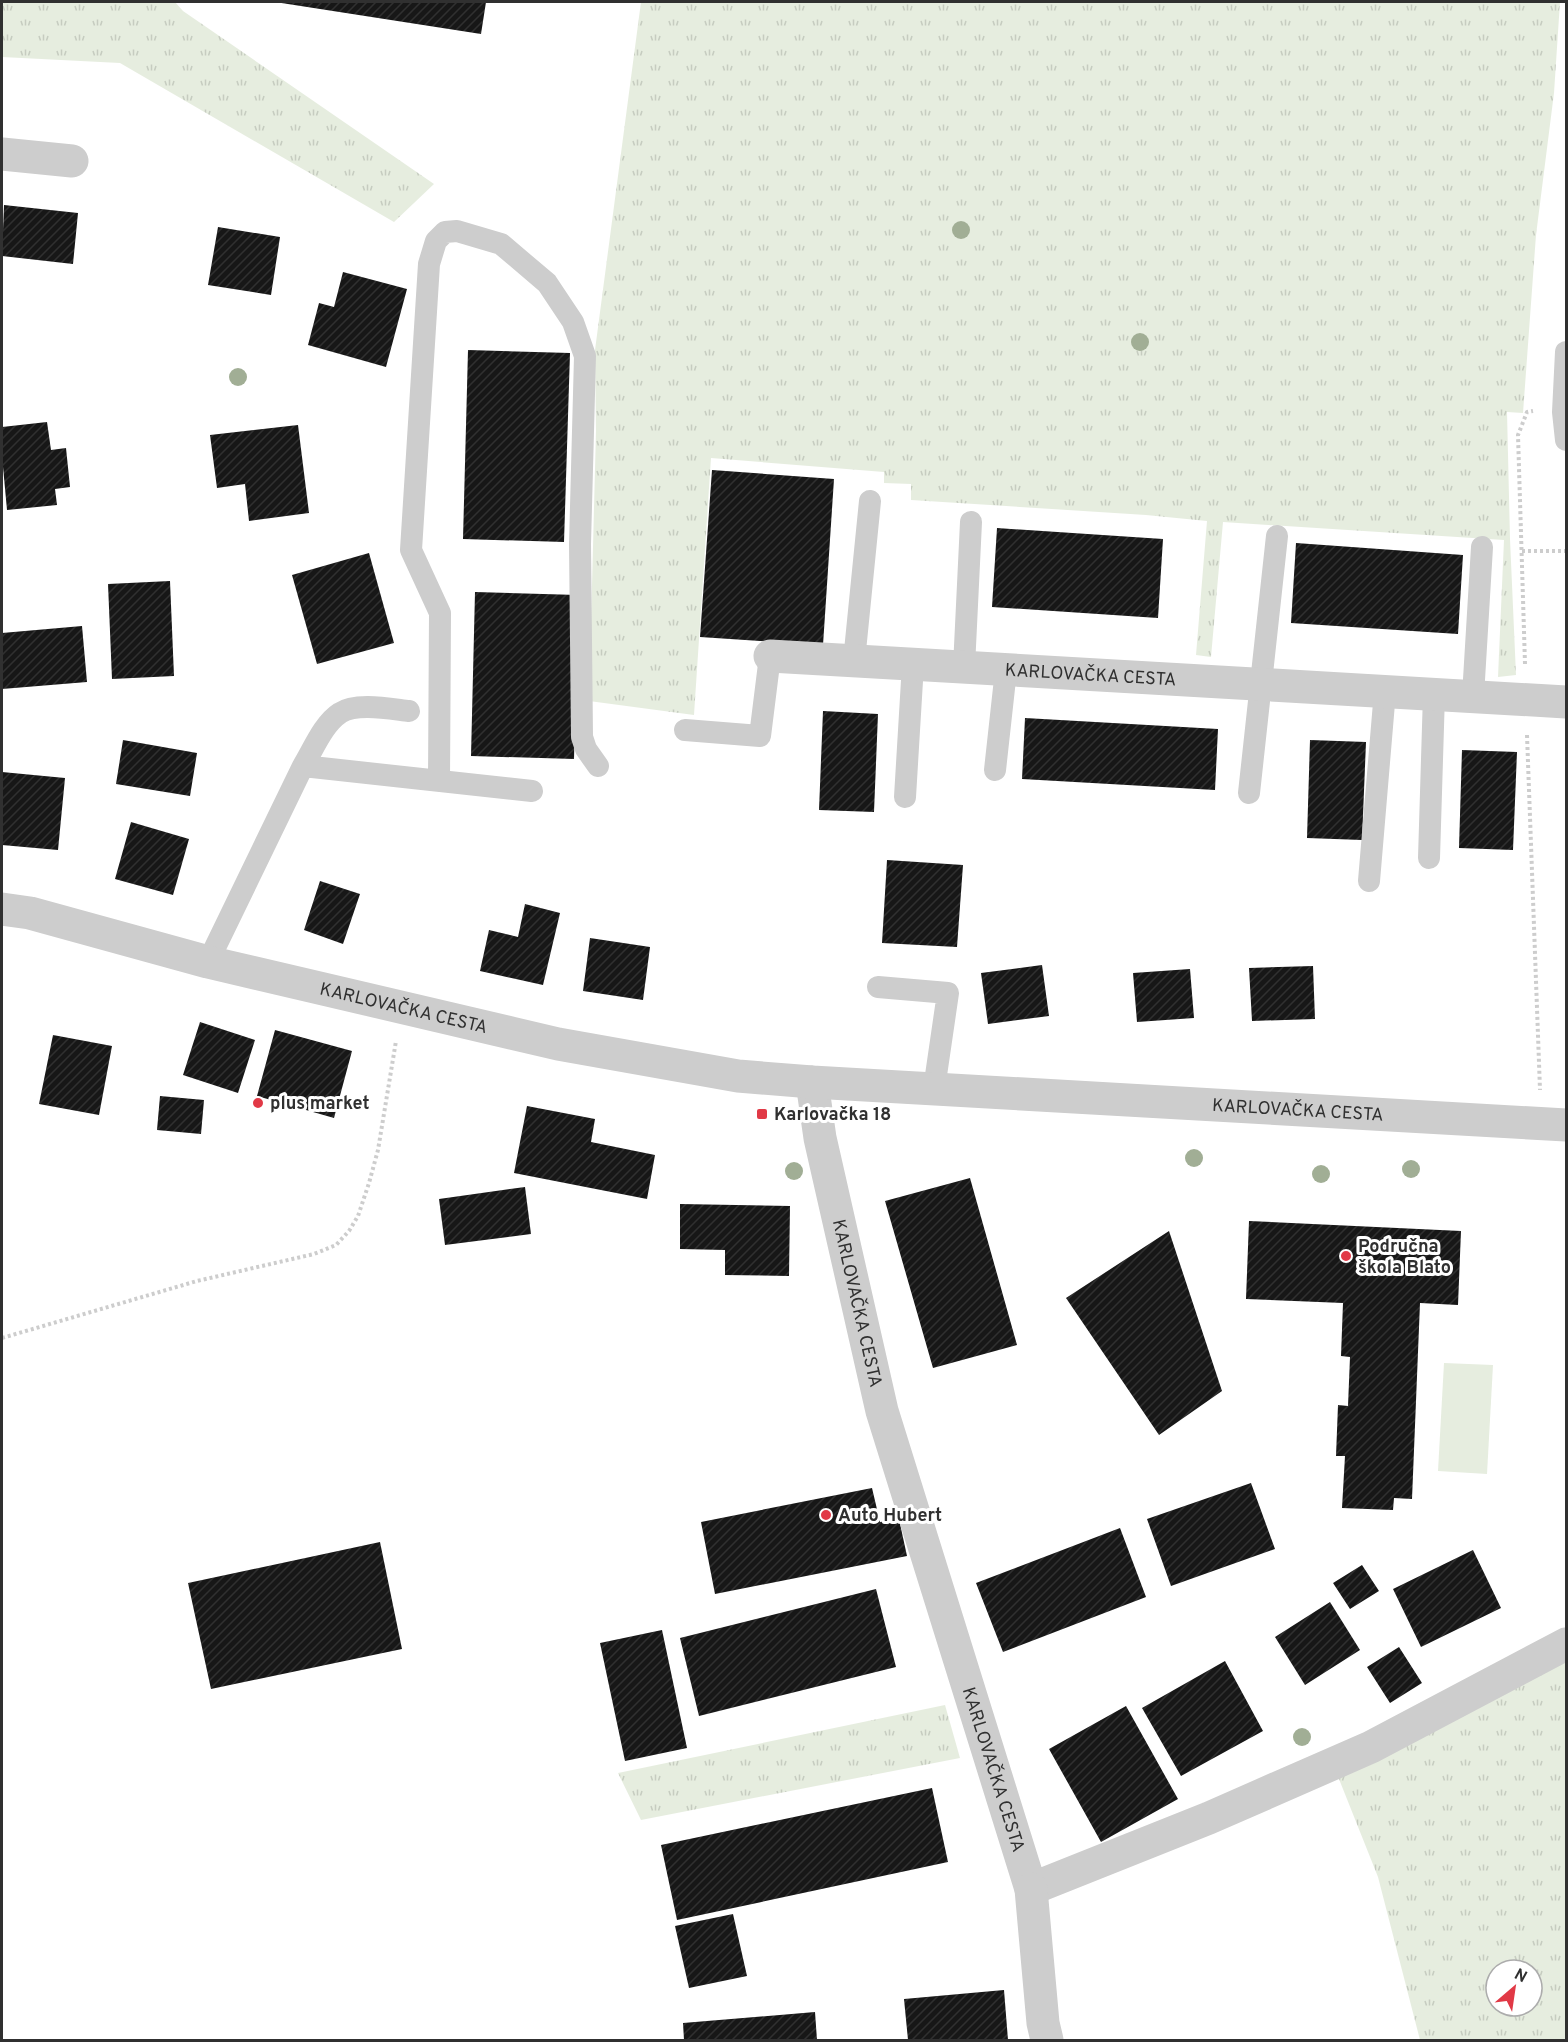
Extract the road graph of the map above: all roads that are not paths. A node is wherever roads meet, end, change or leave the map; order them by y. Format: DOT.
graph roads {
  1 [pos="2,154"];
  2 [pos="72,161"];
  3 [pos="1566,352"];
  4 [pos="1566,440"];
  5 [pos="870,501"];
  6 [pos="971,522"];
  7 [pos="1278,536"];
  8 [pos="1482,546"];
  9 [pos="770,656"];
  10 [pos="854,661"];
  11 [pos="913,664"];
  12 [pos="964,667"];
  13 [pos="1006,670"];
  14 [pos="1261,684"];
  15 [pos="1384,691"];
  16 [pos="1434,694"];
  17 [pos="1473,696"];
  18 [pos="1566,702"];
  19 [pos="409,711"];
  20 [pos="685,730"];
  21 [pos="303,766"];
  22 [pos="598,766"];
  23 [pos="995,770"];
  24 [pos="439,780"];
  25 [pos="532,791"];
  26 [pos="1249,792"];
  27 [pos="905,797"];
  28 [pos="1429,858"];
  29 [pos="1369,881"];
  30 [pos="2,909"];
  31 [pos="208,962"];
  32 [pos="878,987"];
  33 [pos="812,1082"];
  34 [pos="934,1089"];
  35 [pos="1566,1125"];
  36 [pos="1566,1644"];
  37 [pos="1030,1889"];
  38 [pos="1047,2040"];
  1 -- 2 [label="street"];
  3 -- 4 [label="lane"];
  5 -- 10 [label="lane"];
  6 -- 12 [label="lane"];
  7 -- 14 [label="lane"];
  8 -- 17 [label="lane"];
  9 -- 10 [label="street, KARLOVAČKA CESTA"];
  9 -- 20 [label="lane, KARLOVAČKA CESTA"];
  10 -- 11 [label="street, KARLOVAČKA CESTA"];
  11 -- 12 [label="street, KARLOVAČKA CESTA"];
  11 -- 27 [label="lane"];
  12 -- 13 [label="street, KARLOVAČKA CESTA"];
  13 -- 14 [label="street, KARLOVAČKA CESTA"];
  13 -- 23 [label="lane"];
  14 -- 15 [label="street, KARLOVAČKA CESTA"];
  14 -- 26 [label="lane"];
  15 -- 16 [label="street, KARLOVAČKA CESTA"];
  15 -- 29 [label="lane"];
  16 -- 17 [label="street, KARLOVAČKA CESTA"];
  16 -- 28 [label="lane"];
  17 -- 18 [label="street, KARLOVAČKA CESTA"];
  19 -- 21 [label="lane"];
  21 -- 24 [label="lane"];
  21 -- 31 [label="lane"];
  22 -- 24 [label="lane"];
  24 -- 25 [label="lane"];
  30 -- 31 [label="street, KARLOVAČKA CESTA"];
  31 -- 33 [label="street, KARLOVAČKA CESTA"];
  32 -- 34 [label="lane"];
  33 -- 34 [label="street, KARLOVAČKA CESTA"];
  33 -- 37 [label="street, KARLOVAČKA CESTA"];
  34 -- 35 [label="street, KARLOVAČKA CESTA"];
  36 -- 37 [label="street"];
  37 -- 38 [label="street, KARLOVAČKA CESTA"];
}
